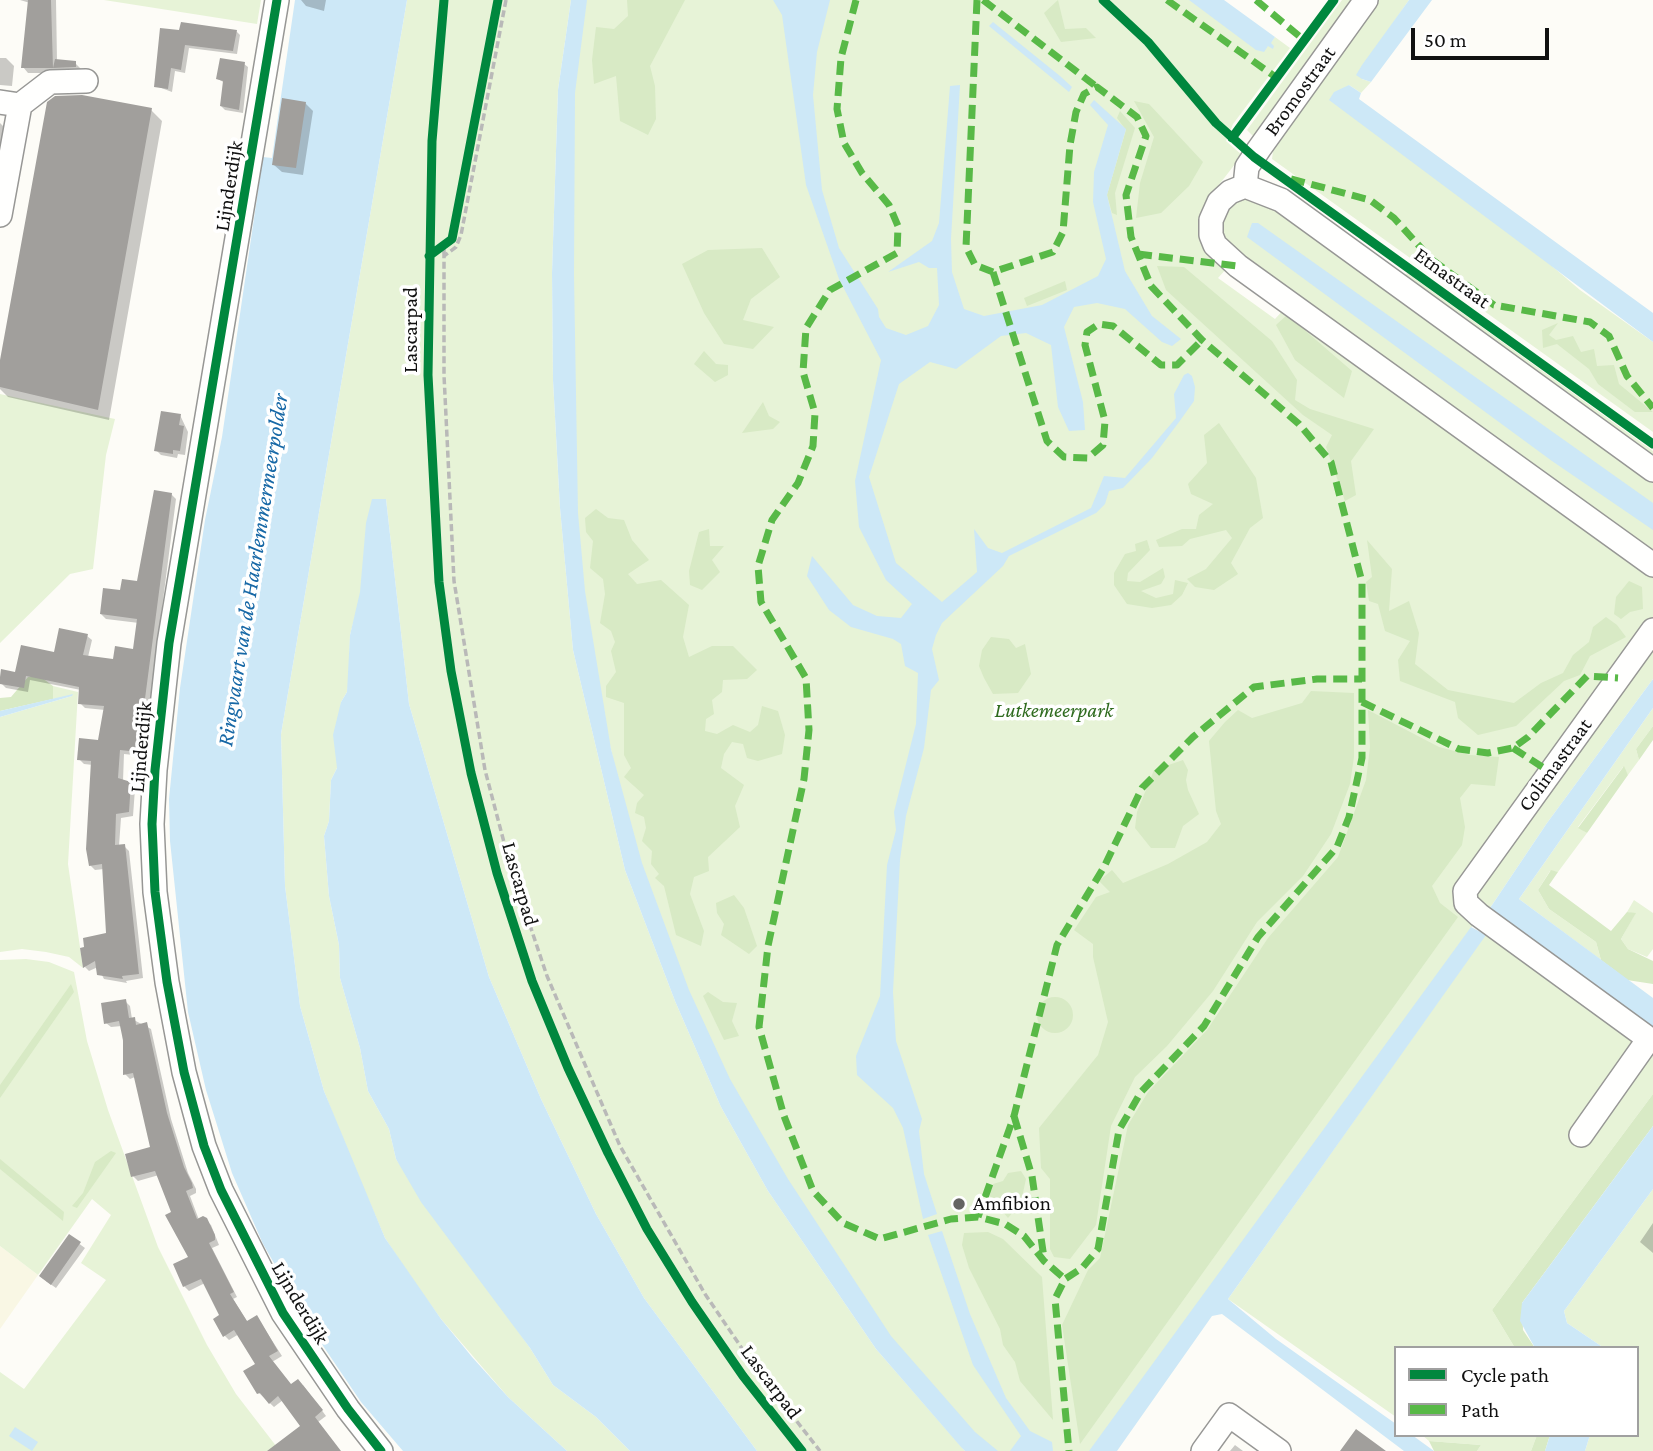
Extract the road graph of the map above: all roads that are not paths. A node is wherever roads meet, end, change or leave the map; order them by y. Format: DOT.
graph roads {
  1 [pos="277,0"];
  2 [pos="1366,0"];
  3 [pos="86,81"];
  4 [pos="10,103"];
  5 [pos="1245,186"];
  6 [pos="0,215"];
  7 [pos="1653,470"];
  8 [pos="1653,565"];
  9 [pos="1653,630"];
  10 [pos="1581,1135"];
  11 [pos="381,1451"];
  12 [pos="1203,1451"];
  13 [pos="1279,1451"];
  1 -- 11 [label="street, Lijnderdijk"];
  2 -- 5 [label="street, Bromostraat"];
  3 -- 4 [label="street"];
  4 -- 6 [label="street"];
  5 -- 7 [label="street, Etnastraat"];
  5 -- 8 [label="street"];
  9 -- 10 [label="street, Colimastraat"];
  12 -- 13 [label="street"];
}
